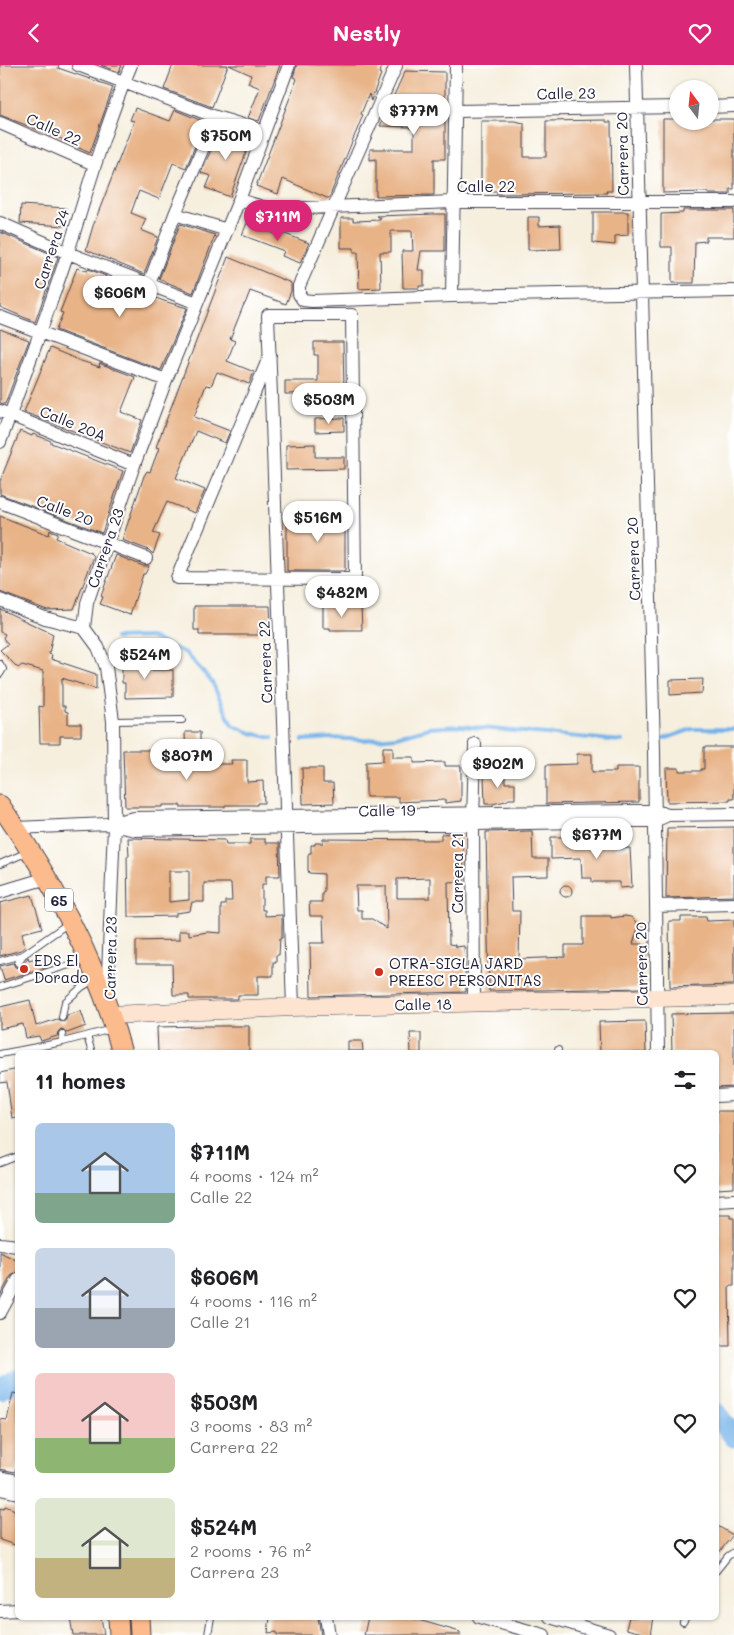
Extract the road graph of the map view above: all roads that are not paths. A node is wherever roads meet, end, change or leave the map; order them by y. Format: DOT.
graph roads {
  1 [pos="78,65"];
  2 [pos="131,65"];
  3 [pos="289,65"];
  4 [pos="456,65"];
  5 [pos="636,65"];
  6 [pos="396,66"];
  7 [pos="123,83"];
  8 [pos="734,106"];
  9 [pos="669,107"];
  10 [pos="719,107"];
  11 [pos="638,108"];
  12 [pos="455,111"];
  13 [pos="216,117"];
  14 [pos="0,123"];
  15 [pos="263,131"];
  16 [pos="94,165"];
  17 [pos="239,200"];
  18 [pos="734,201"];
  19 [pos="453,202"];
  20 [pos="639,202"];
  21 [pos="333,207"];
  22 [pos="177,210"];
  23 [pos="0,223"];
  24 [pos="227,230"];
  25 [pos="68,253"];
  26 [pos="149,284"];
  27 [pos="734,291"];
  28 [pos="641,292"];
  29 [pos="452,296"];
  30 [pos="197,303"];
  31 [pos="0,317"];
  32 [pos="41,333"];
  33 [pos="270,355"];
  34 [pos="166,380"];
  35 [pos="5,413"];
  36 [pos="0,442"];
  37 [pos="134,465"];
  38 [pos="0,502"];
  39 [pos="107,543"];
  40 [pos="146,558"];
  41 [pos="278,578"];
  42 [pos="0,600"];
  43 [pos="84,628"];
  44 [pos="0,664"];
  45 [pos="0,674"];
  46 [pos="182,720"];
  47 [pos="113,721"];
  48 [pos="475,744"];
  49 [pos="0,805"];
  50 [pos="734,814"];
  51 [pos="655,816"];
  52 [pos="473,819"];
  53 [pos="287,822"];
  54 [pos="112,824"];
  55 [pos="16,828"];
  56 [pos="31,851"];
  57 [pos="0,864"];
  58 [pos="47,878"];
  59 [pos="0,892"];
  60 [pos="734,904"];
  61 [pos="656,906"];
  62 [pos="71,921"];
  63 [pos="23,955"];
  64 [pos="89,959"];
  65 [pos="0,961"];
  66 [pos="18,963"];
  67 [pos="98,978"];
  68 [pos="0,987"];
  69 [pos="734,996"];
  70 [pos="657,998"];
  71 [pos="474,1002"];
  72 [pos="294,1007"];
  73 [pos="111,1015"];
  74 [pos="62,1017"];
  75 [pos="62,1034"];
  76 [pos="87,1036"];
  77 [pos="63,1042"];
  78 [pos="21,1050"];
  79 [pos="91,1050"];
  80 [pos="121,1050"];
  81 [pos="658,1050"];
  82 [pos="15,1051"];
  83 [pos="0,1054"];
  84 [pos="734,1095"];
  85 [pos="719,1096"];
  86 [pos="15,1157"];
  87 [pos="0,1163"];
  88 [pos="734,1200"];
  89 [pos="719,1201"];
  90 [pos="0,1243"];
  91 [pos="15,1246"];
  92 [pos="15,1286"];
  93 [pos="0,1313"];
  94 [pos="0,1477"];
  95 [pos="15,1480"];
  96 [pos="0,1489"];
  97 [pos="15,1492"];
  98 [pos="734,1552"];
  99 [pos="719,1567"];
  100 [pos="15,1609"];
  101 [pos="0,1611"];
  102 [pos="118,1620"];
  103 [pos="139,1620"];
  104 [pos="210,1620"];
  105 [pos="326,1620"];
  106 [pos="492,1620"];
  107 [pos="560,1620"];
  108 [pos="523,1627"];
  109 [pos="119,1635"];
  110 [pos="140,1635"];
  111 [pos="208,1635"];
  112 [pos="329,1635"];
  113 [pos="544,1635"];
  114 [pos="609,1635"];
  1 -- 7 [label="street"];
  2 -- 7 [label="street, Carrera 24"];
  3 -- 15 [label="street, Carrera 23"];
  4 -- 12 [label="street"];
  5 -- 11 [label="street, Carrera 20"];
  6 -- 21 [label="street"];
  7 -- 13 [label="street"];
  7 -- 16 [label="street, Carrera 24"];
  8 -- 10 [label="street"];
  9 -- 11 [label="street, Calle 23"];
  11 -- 12 [label="street, Calle 23"];
  11 -- 20 [label="street, Carrera 20"];
  12 -- 19 [label="street"];
  13 -- 15 [label="street"];
  13 -- 22 [label="street"];
  14 -- 16 [label="street, Calle 22"];
  15 -- 17 [label="street, Carrera 23"];
  16 -- 25 [label="street, Carrera 24"];
  17 -- 21 [label="street, Calle 22"];
  17 -- 24 [label="street, Carrera 23"];
  18 -- 20 [label="street, Calle 22"];
  19 -- 20 [label="street, Calle 22"];
  19 -- 21 [label="street, Calle 22"];
  19 -- 29 [label="street"];
  20 -- 28 [label="street, Carrera 20"];
  21 -- 29 [label="street"];
  22 -- 24 [label="street"];
  22 -- 26 [label="street"];
  23 -- 25 [label="street"];
  24 -- 30 [label="street, Carrera 23"];
  25 -- 26 [label="street"];
  25 -- 32 [label="street, Carrera 24"];
  26 -- 30 [label="street"];
  27 -- 28 [label="street"];
  28 -- 29 [label="street"];
  28 -- 51 [label="street, Carrera 20"];
  30 -- 34 [label="street, Carrera 23"];
  31 -- 32 [label="street"];
  32 -- 34 [label="street"];
  32 -- 35 [label="street, Carrera 24"];
  33 -- 41 [label="street, Carrera 22"];
  33 -- 41 [label="street"];
  33 -- 41 [label="street, Carrera 22"];
  34 -- 37 [label="street, Carrera 23"];
  35 -- 36 [label="street, Carrera 24"];
  35 -- 37 [label="street, Calle 20A"];
  37 -- 39 [label="street, Carrera 23"];
  38 -- 39 [label="street, Calle 20"];
  39 -- 40 [label="street, Calle 20"];
  39 -- 43 [label="street, Carrera 23"];
  41 -- 53 [label="street, Carrera 22"];
  42 -- 43 [label="street"];
  43 -- 47 [label="street, Carrera 23"];
  44 -- 45 [label="lane"];
  46 -- 47 [label="lane"];
  47 -- 54 [label="street, Carrera 23"];
  48 -- 52 [label="street, Carrera 21"];
  49 -- 55 [label="main road, 65"];
  50 -- 51 [label="street, Calle 19"];
  51 -- 52 [label="street, Calle 19"];
  51 -- 61 [label="street, Carrera 20"];
  52 -- 53 [label="street, Calle 19"];
  52 -- 71 [label="street, Carrera 21"];
  53 -- 54 [label="street, Calle 19"];
  53 -- 72 [label="street, Carrera 22"];
  54 -- 55 [label="street, Calle 19"];
  54 -- 73 [label="street, Carrera 23"];
  55 -- 56 [label="main road, 65"];
  56 -- 57 [label="lane"];
  56 -- 58 [label="main road, 65"];
  58 -- 59 [label="street"];
  58 -- 62 [label="main road, 65"];
  60 -- 61 [label="street"];
  61 -- 70 [label="street, Carrera 20"];
  62 -- 63 [label="lane"];
  62 -- 64 [label="main road, 65"];
  63 -- 65 [label="lane"];
  63 -- 66 [label="lane"];
  64 -- 67 [label="main road, 65"];
  64 -- 68 [label="lane"];
  67 -- 73 [label="main road, 65"];
  67 -- 74 [label="lane"];
  69 -- 70 [label="street, Calle 18"];
  70 -- 71 [label="street, Calle 18"];
  70 -- 81 [label="street, Carrera 20"];
  71 -- 72 [label="street, Calle 18"];
  72 -- 73 [label="street, Calle 18"];
  73 -- 76 [label="lane"];
  73 -- 80 [label="main road, Carrera 23 / 65"];
  75 -- 77 [label="lane"];
  76 -- 77 [label="lane"];
  76 -- 79 [label="lane"];
  77 -- 78 [label="lane"];
  82 -- 83 [label="lane"];
  84 -- 85 [label="street"];
  86 -- 87 [label="lane"];
  88 -- 89 [label="street"];
  90 -- 91 [label="street"];
  92 -- 93 [label="street"];
  94 -- 95 [label="street"];
  96 -- 97 [label="street"];
  98 -- 99 [label="lane"];
  100 -- 101 [label="street"];
  102 -- 109 [label="main road"];
  103 -- 110 [label="main road"];
  104 -- 111 [label="lane"];
  105 -- 112 [label="street"];
  106 -- 108 [label="street"];
  107 -- 114 [label="street"];
  108 -- 113 [label="street"];
}
